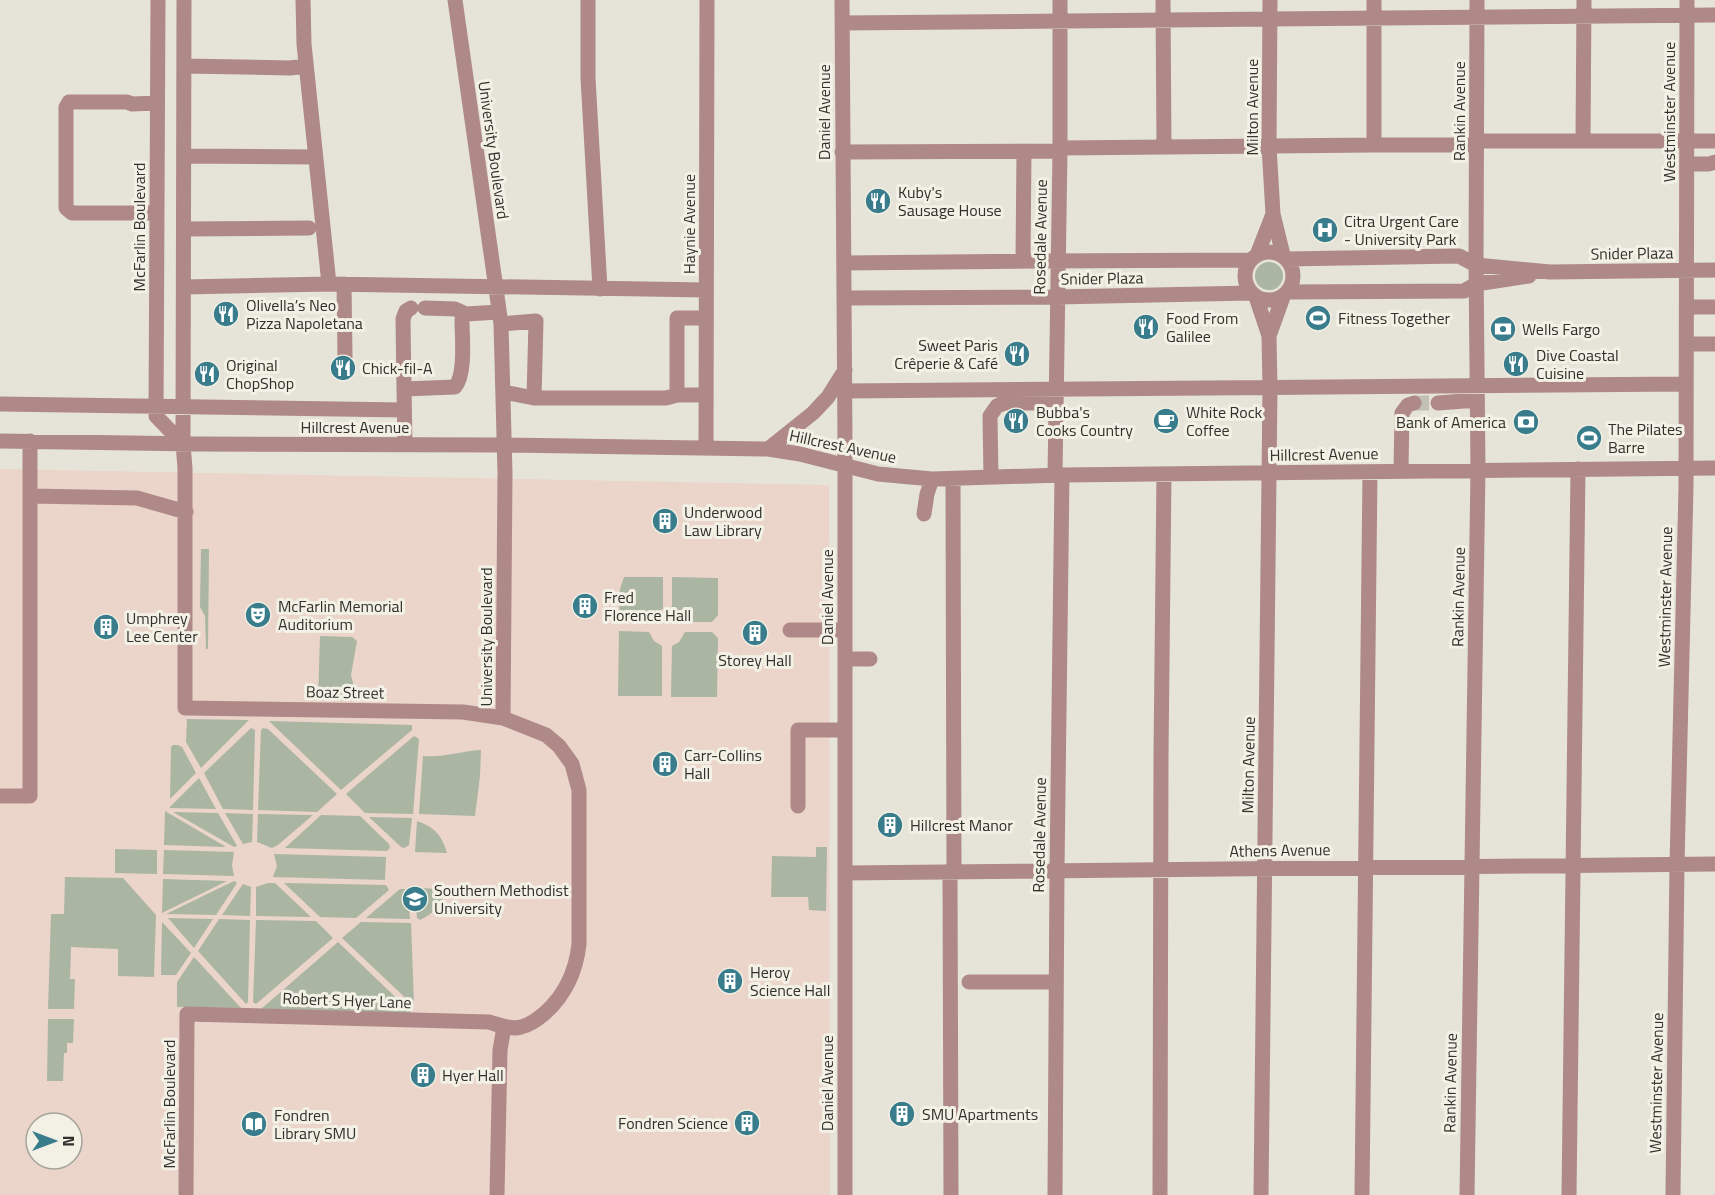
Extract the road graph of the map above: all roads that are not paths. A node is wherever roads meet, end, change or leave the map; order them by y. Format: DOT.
graph roads {
  1 [pos="158,0"];
  2 [pos="184,0"];
  3 [pos="303,0"];
  4 [pos="455,0"];
  5 [pos="588,0"];
  6 [pos="707,0"];
  7 [pos="842,0"];
  8 [pos="1060,0"];
  9 [pos="1163,0"];
  10 [pos="1270,0"];
  11 [pos="1374,0"];
  12 [pos="1477,0"];
  13 [pos="1584,0"];
  14 [pos="1687,8"];
  15 [pos="1715,15"];
  16 [pos="1584,16"];
  17 [pos="1374,18"];
  18 [pos="1477,18"];
  19 [pos="1270,19"];
  20 [pos="1163,20"];
  21 [pos="1060,21"];
  22 [pos="842,23"];
  23 [pos="184,66"];
  24 [pos="306,66"];
  25 [pos="157,103"];
  26 [pos="1583,141"];
  27 [pos="1715,141"];
  28 [pos="1687,142"];
  29 [pos="1477,143"];
  30 [pos="1374,145"];
  31 [pos="1269,146"];
  32 [pos="1164,147"];
  33 [pos="1060,150"];
  34 [pos="1024,151"];
  35 [pos="842,152"];
  36 [pos="184,156"];
  37 [pos="315,157"];
  38 [pos="1715,162"];
  39 [pos="1687,164"];
  40 [pos="157,213"];
  41 [pos="1273,214"];
  42 [pos="309,228"];
  43 [pos="184,229"];
  44 [pos="1285,257"];
  45 [pos="1254,258"];
  46 [pos="1023,261"];
  47 [pos="1058,261"];
  48 [pos="845,263"];
  49 [pos="1476,265"];
  50 [pos="1715,270"];
  51 [pos="1687,271"];
  52 [pos="1550,272"];
  53 [pos="336,284"];
  54 [pos="1476,284"];
  55 [pos="184,287"];
  56 [pos="496,287"];
  57 [pos="600,289"];
  58 [pos="706,290"];
  59 [pos="1254,295"];
  60 [pos="1286,295"];
  61 [pos="1056,297"];
  62 [pos="845,298"];
  63 [pos="1687,307"];
  64 [pos="1715,307"];
  65 [pos="466,314"];
  66 [pos="500,318"];
  67 [pos="706,318"];
  68 [pos="1269,336"];
  69 [pos="1687,344"];
  70 [pos="1715,344"];
  71 [pos="345,357"];
  72 [pos="845,370"];
  73 [pos="1686,384"];
  74 [pos="1270,387"];
  75 [pos="404,389"];
  76 [pos="845,391"];
  77 [pos="503,392"];
  78 [pos="1477,393"];
  79 [pos="677,395"];
  80 [pos="706,396"];
  81 [pos="1055,397"];
  82 [pos="534,398"];
  83 [pos="1414,403"];
  84 [pos="1438,403"];
  85 [pos="0,404"];
  86 [pos="156,406"];
  87 [pos="183,407"];
  88 [pos="404,410"];
  89 [pos="0,441"];
  90 [pos="30,441"];
  91 [pos="183,444"];
  92 [pos="405,445"];
  93 [pos="504,445"];
  94 [pos="706,447"];
  95 [pos="768,449"];
  96 [pos="845,465"];
  97 [pos="1686,468"];
  98 [pos="1715,468"];
  99 [pos="1578,469"];
  100 [pos="1478,470"];
  101 [pos="1401,471"];
  102 [pos="1370,472"];
  103 [pos="1270,473"];
  104 [pos="1164,474"];
  105 [pos="1058,475"];
  106 [pos="991,477"];
  107 [pos="953,479"];
  108 [pos="932,480"];
  109 [pos="30,496"];
  110 [pos="186,512"];
  111 [pos="924,514"];
  112 [pos="789,630"];
  113 [pos="845,630"];
  114 [pos="845,659"];
  115 [pos="870,659"];
  116 [pos="503,718"];
  117 [pos="845,730"];
  118 [pos="0,796"];
  119 [pos="798,806"];
  120 [pos="1677,864"];
  121 [pos="1715,864"];
  122 [pos="1573,865"];
  123 [pos="1472,866"];
  124 [pos="1367,867"];
  125 [pos="1265,868"];
  126 [pos="1162,869"];
  127 [pos="1057,871"];
  128 [pos="845,873"];
  129 [pos="952,873"];
  130 [pos="969,982"];
  131 [pos="1056,982"];
  132 [pos="187,1014"];
  133 [pos="504,1027"];
  134 [pos="186,1195"];
  135 [pos="497,1195"];
  136 [pos="845,1195"];
  137 [pos="951,1195"];
  138 [pos="1055,1195"];
  139 [pos="1160,1195"];
  140 [pos="1262,1195"];
  141 [pos="1362,1195"];
  142 [pos="1467,1195"];
  143 [pos="1569,1195"];
  144 [pos="1673,1195"];
  1 -- 25 [label="street, McFarlin Boulevard"];
  2 -- 23 [label="street"];
  3 -- 24 [label="street"];
  4 -- 56 [label="street, University Boulevard"];
  5 -- 57 [label="street"];
  6 -- 58 [label="street, Haynie Avenue"];
  7 -- 22 [label="street, Daniel Avenue"];
  8 -- 21 [label="street, Rosedale Avenue"];
  9 -- 20 [label="street"];
  10 -- 19 [label="street, Milton Avenue"];
  11 -- 17 [label="street"];
  12 -- 18 [label="street, Rankin Avenue"];
  13 -- 16 [label="street"];
  14 -- 15 [label="street"];
  14 -- 16 [label="street"];
  14 -- 28 [label="street, Westminster Avenue"];
  16 -- 18 [label="street"];
  16 -- 26 [label="street"];
  17 -- 18 [label="street"];
  17 -- 19 [label="street"];
  17 -- 30 [label="street"];
  18 -- 29 [label="street, Rankin Avenue"];
  19 -- 20 [label="street"];
  19 -- 31 [label="street, Milton Avenue"];
  20 -- 21 [label="street"];
  20 -- 32 [label="street"];
  21 -- 22 [label="street"];
  21 -- 33 [label="street, Rosedale Avenue"];
  22 -- 35 [label="street, Daniel Avenue"];
  23 -- 24 [label="street"];
  23 -- 36 [label="street"];
  24 -- 37 [label="street"];
  25 -- 40 [label="street, McFarlin Boulevard"];
  25 -- 40 [label="street"];
  26 -- 28 [label="street"];
  26 -- 29 [label="street"];
  27 -- 28 [label="street"];
  28 -- 39 [label="street, Westminster Avenue"];
  29 -- 30 [label="street"];
  29 -- 49 [label="street, Rankin Avenue"];
  30 -- 31 [label="street"];
  31 -- 32 [label="street"];
  31 -- 41 [label="street, Milton Avenue"];
  32 -- 33 [label="street"];
  33 -- 34 [label="street"];
  33 -- 47 [label="street, Rosedale Avenue"];
  34 -- 35 [label="street"];
  34 -- 46 [label="street"];
  35 -- 48 [label="street, Daniel Avenue"];
  36 -- 37 [label="street"];
  36 -- 43 [label="street"];
  37 -- 53 [label="street"];
  38 -- 39 [label="street"];
  39 -- 51 [label="street, Westminster Avenue"];
  40 -- 86 [label="street, McFarlin Boulevard"];
  41 -- 44 [label="street, Milton Avenue"];
  41 -- 45 [label="street, Milton Avenue"];
  42 -- 43 [label="street"];
  43 -- 55 [label="street"];
  44 -- 45 [label="street"];
  44 -- 49 [label="street, Snider Plaza"];
  44 -- 60 [label="street"];
  45 -- 47 [label="street, Snider Plaza"];
  45 -- 59 [label="street"];
  46 -- 47 [label="street, Snider Plaza"];
  46 -- 48 [label="street, Snider Plaza"];
  47 -- 61 [label="street, Rosedale Avenue"];
  48 -- 62 [label="street, Daniel Avenue"];
  49 -- 52 [label="street, Snider Plaza"];
  49 -- 54 [label="street, Rankin Avenue"];
  50 -- 51 [label="street, Snider Plaza"];
  51 -- 52 [label="street, Snider Plaza"];
  51 -- 63 [label="street, Westminster Avenue"];
  52 -- 54 [label="street, Snider Plaza"];
  53 -- 55 [label="street"];
  53 -- 56 [label="street"];
  53 -- 71 [label="street"];
  54 -- 60 [label="street, Snider Plaza"];
  54 -- 78 [label="street, Rankin Avenue"];
  55 -- 87 [label="street"];
  56 -- 57 [label="street"];
  56 -- 66 [label="street, University Boulevard"];
  57 -- 58 [label="street"];
  58 -- 67 [label="street, Haynie Avenue"];
  59 -- 60 [label="street"];
  59 -- 61 [label="street, Snider Plaza"];
  59 -- 68 [label="street, Milton Avenue"];
  60 -- 68 [label="street, Milton Avenue"];
  61 -- 62 [label="street, Snider Plaza"];
  61 -- 81 [label="street, Rosedale Avenue"];
  62 -- 72 [label="street, Daniel Avenue"];
  63 -- 64 [label="street"];
  63 -- 69 [label="street, Westminster Avenue"];
  65 -- 66 [label="street"];
  65 -- 75 [label="street"];
  65 -- 75 [label="street"];
  66 -- 77 [label="street, University Boulevard"];
  66 -- 82 [label="street"];
  67 -- 79 [label="street"];
  67 -- 80 [label="street, Haynie Avenue"];
  68 -- 74 [label="street, Milton Avenue"];
  69 -- 70 [label="street"];
  69 -- 73 [label="street, Westminster Avenue"];
  72 -- 76 [label="street, Daniel Avenue"];
  72 -- 95 [label="street"];
  73 -- 78 [label="street"];
  73 -- 97 [label="street, Westminster Avenue"];
  74 -- 78 [label="street"];
  74 -- 81 [label="street"];
  74 -- 103 [label="street, Milton Avenue"];
  75 -- 88 [label="street"];
  76 -- 81 [label="street"];
  76 -- 96 [label="street, Daniel Avenue"];
  77 -- 82 [label="street"];
  77 -- 93 [label="street, University Boulevard"];
  78 -- 84 [label="street"];
  78 -- 100 [label="street, Rankin Avenue"];
  79 -- 80 [label="street"];
  79 -- 82 [label="street"];
  80 -- 94 [label="street, Haynie Avenue"];
  81 -- 105 [label="street, Rosedale Avenue"];
  81 -- 106 [label="street"];
  83 -- 101 [label="street"];
  85 -- 86 [label="street"];
  86 -- 87 [label="street"];
  86 -- 91 [label="street, McFarlin Boulevard"];
  87 -- 88 [label="street"];
  87 -- 91 [label="street"];
  88 -- 92 [label="street"];
  89 -- 90 [label="street, Hillcrest Avenue"];
  90 -- 91 [label="street, Hillcrest Avenue"];
  90 -- 109 [label="street"];
  91 -- 92 [label="street, Hillcrest Avenue"];
  91 -- 110 [label="street"];
  92 -- 93 [label="street, Hillcrest Avenue"];
  93 -- 94 [label="street, Hillcrest Avenue"];
  93 -- 116 [label="street, University Boulevard"];
  94 -- 95 [label="street, Hillcrest Avenue"];
  95 -- 96 [label="street, Hillcrest Avenue"];
  96 -- 108 [label="street, Hillcrest Avenue"];
  96 -- 113 [label="street, Daniel Avenue"];
  97 -- 98 [label="street, Hillcrest Avenue"];
  97 -- 99 [label="street, Hillcrest Avenue"];
  97 -- 120 [label="street, Westminster Avenue"];
  99 -- 100 [label="street, Hillcrest Avenue"];
  99 -- 122 [label="street"];
  100 -- 101 [label="street, Hillcrest Avenue"];
  100 -- 123 [label="street, Rankin Avenue"];
  101 -- 102 [label="street, Hillcrest Avenue"];
  102 -- 103 [label="street, Hillcrest Avenue"];
  102 -- 124 [label="street"];
  103 -- 104 [label="street, Hillcrest Avenue"];
  103 -- 125 [label="street, Milton Avenue"];
  104 -- 105 [label="street, Hillcrest Avenue"];
  104 -- 126 [label="street"];
  105 -- 106 [label="street, Hillcrest Avenue"];
  105 -- 127 [label="street, Rosedale Avenue"];
  106 -- 107 [label="street, Hillcrest Avenue"];
  107 -- 108 [label="street, Hillcrest Avenue"];
  107 -- 129 [label="street"];
  108 -- 111 [label="street"];
  109 -- 110 [label="street"];
  109 -- 118 [label="street"];
  110 -- 116 [label="street, Boaz Street"];
  112 -- 113 [label="street"];
  113 -- 114 [label="street, Daniel Avenue"];
  114 -- 115 [label="street"];
  114 -- 117 [label="street, Daniel Avenue"];
  116 -- 133 [label="street, University Boulevard"];
  117 -- 119 [label="street"];
  117 -- 128 [label="street, Daniel Avenue"];
  120 -- 121 [label="street, Athens Avenue"];
  120 -- 122 [label="street, Athens Avenue"];
  120 -- 144 [label="street, Westminster Avenue"];
  122 -- 123 [label="street, Athens Avenue"];
  122 -- 143 [label="street"];
  123 -- 124 [label="street, Athens Avenue"];
  123 -- 142 [label="street, Rankin Avenue"];
  124 -- 125 [label="street, Athens Avenue"];
  124 -- 141 [label="street"];
  125 -- 126 [label="street, Athens Avenue"];
  125 -- 140 [label="street, Milton Avenue"];
  126 -- 127 [label="street, Athens Avenue"];
  126 -- 139 [label="street"];
  127 -- 129 [label="street, Athens Avenue"];
  127 -- 131 [label="street, Rosedale Avenue"];
  128 -- 129 [label="street, Athens Avenue"];
  128 -- 136 [label="street, Daniel Avenue"];
  129 -- 137 [label="street"];
  130 -- 131 [label="street"];
  131 -- 138 [label="street, Rosedale Avenue"];
  132 -- 133 [label="street, Robert S Hyer Lane"];
  132 -- 134 [label="street, McFarlin Boulevard"];
  133 -- 135 [label="street"];
}
